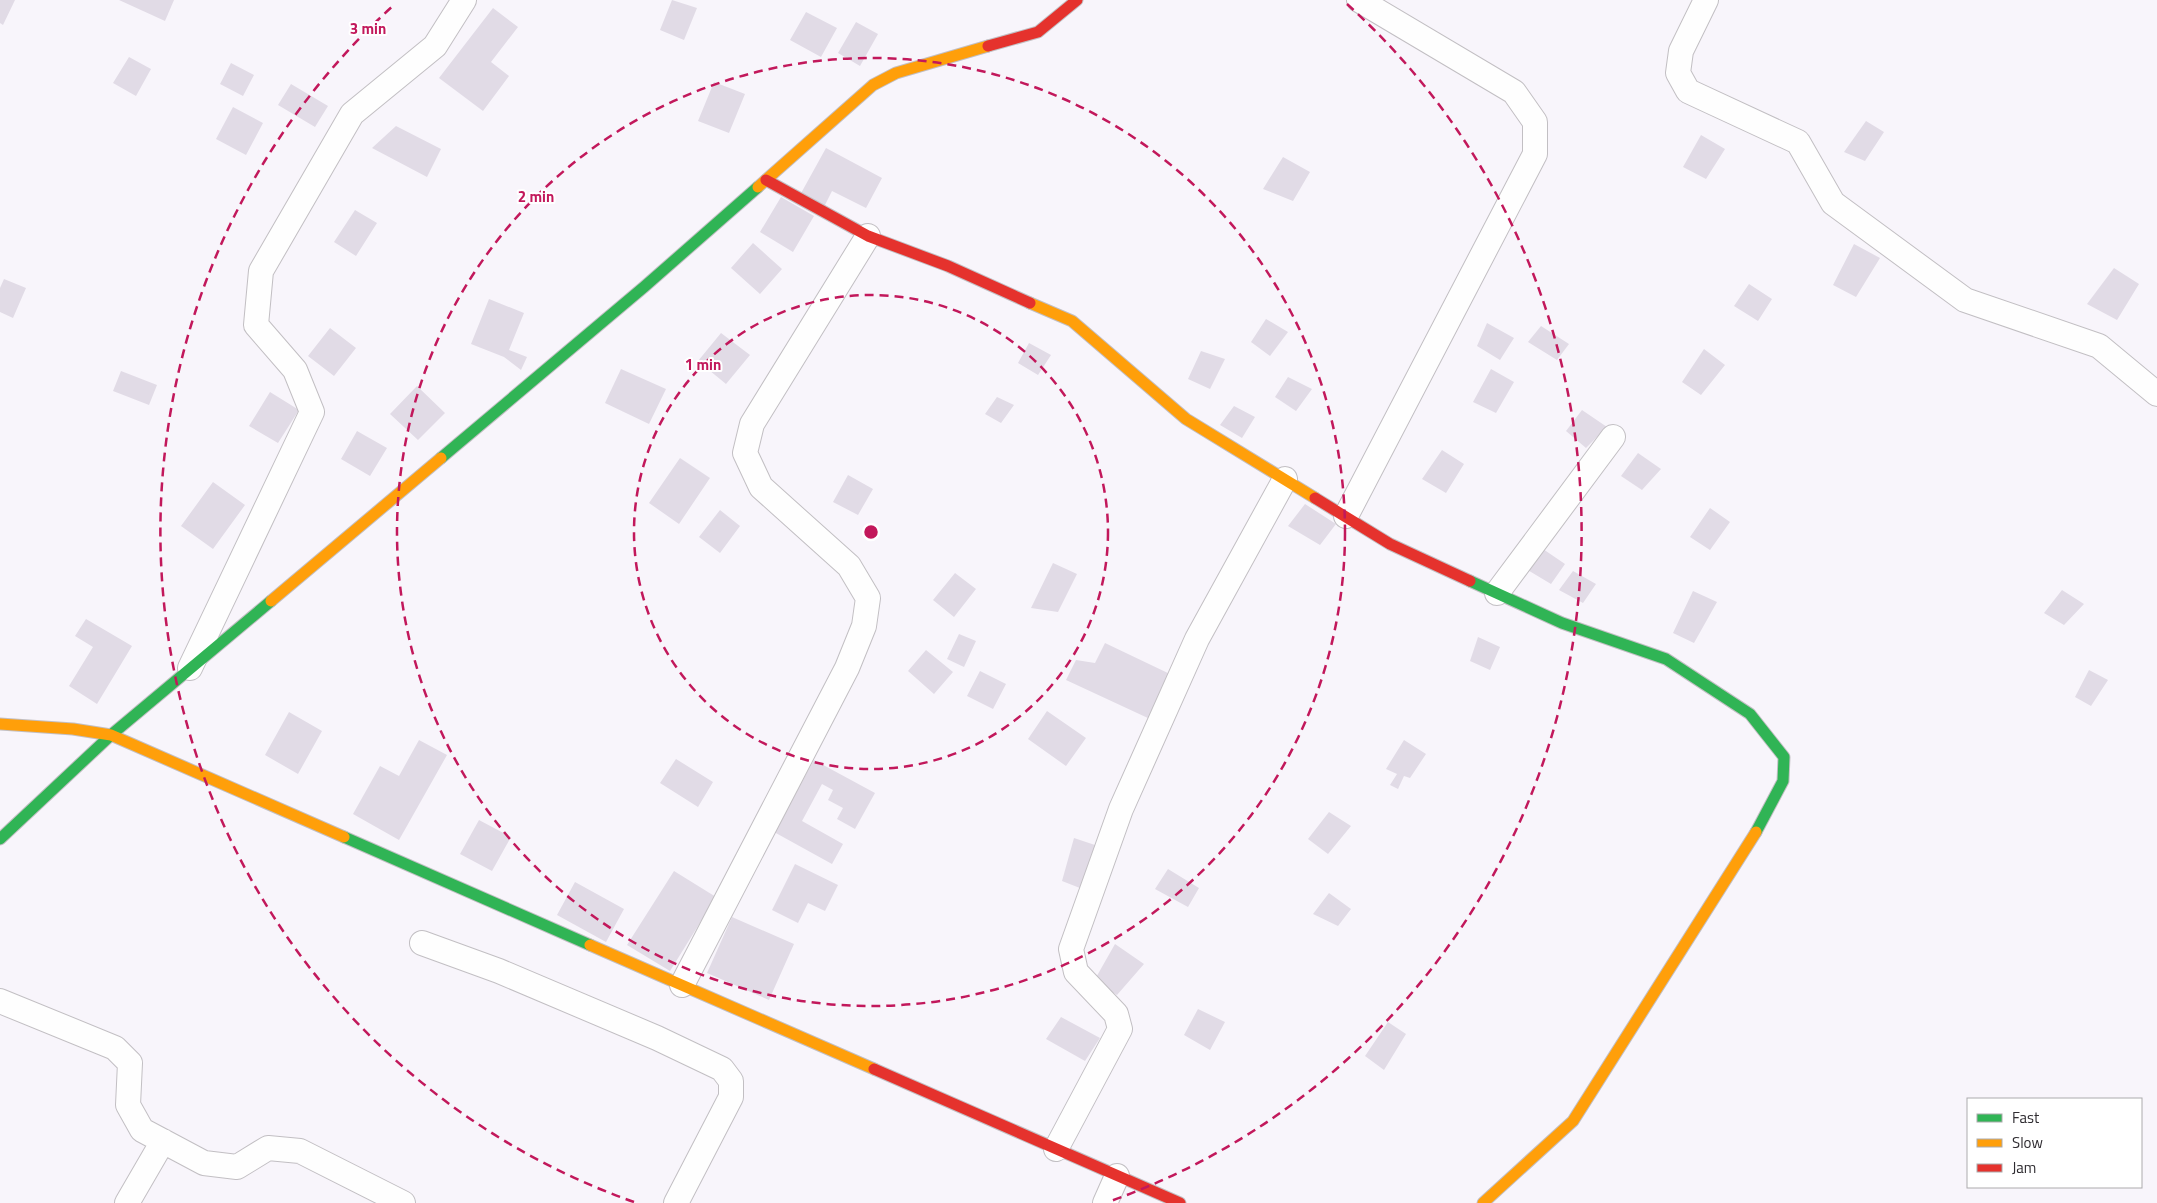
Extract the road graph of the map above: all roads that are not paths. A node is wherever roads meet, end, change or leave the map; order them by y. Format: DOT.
graph roads {
  1 [pos="464,0"];
  2 [pos="1077,0"];
  3 [pos="1359,0"];
  4 [pos="1706,0"];
  5 [pos="766,180"];
  6 [pos="868,236"];
  7 [pos="2157,394"];
  8 [pos="1613,437"];
  9 [pos="1285,479"];
  10 [pos="1346,516"];
  11 [pos="1497,593"];
  12 [pos="190,670"];
  13 [pos="0,724"];
  14 [pos="110,734"];
  15 [pos="0,840"];
  16 [pos="422,943"];
  17 [pos="682,985"];
  18 [pos="0,1001"];
  19 [pos="164,1142"];
  20 [pos="1056,1149"];
  21 [pos="1117,1176"];
  22 [pos="126,1203"];
  23 [pos="402,1203"];
  24 [pos="676,1203"];
  25 [pos="1105,1203"];
  26 [pos="1180,1203"];
  27 [pos="1483,1203"];
  1 -- 12 [label="street"];
  2 -- 5 [label="street"];
  3 -- 10 [label="street"];
  4 -- 7 [label="street"];
  5 -- 6 [label="street"];
  5 -- 12 [label="street"];
  6 -- 9 [label="street"];
  6 -- 17 [label="street"];
  8 -- 11 [label="street"];
  9 -- 10 [label="street"];
  9 -- 20 [label="street"];
  10 -- 11 [label="street"];
  11 -- 27 [label="street"];
  12 -- 14 [label="street"];
  13 -- 14 [label="street"];
  14 -- 15 [label="street"];
  14 -- 17 [label="street"];
  16 -- 24 [label="street"];
  17 -- 20 [label="street"];
  18 -- 19 [label="street"];
  19 -- 22 [label="street"];
  19 -- 23 [label="street"];
  20 -- 21 [label="street"];
  21 -- 25 [label="street"];
  21 -- 26 [label="street"];
}
